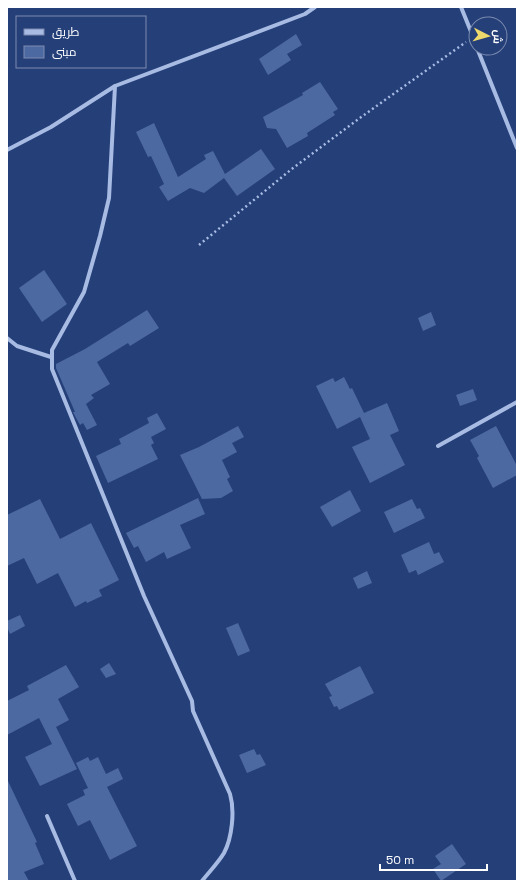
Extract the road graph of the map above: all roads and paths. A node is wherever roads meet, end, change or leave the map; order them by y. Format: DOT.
graph roads {
  1 [pos="315,7"];
  2 [pos="461,7"];
  3 [pos="468,24"];
  4 [pos="468,41"];
  5 [pos="481,56"];
  6 [pos="115,86"];
  7 [pos="517,148"];
  8 [pos="7,150"];
  9 [pos="199,245"];
  10 [pos="7,338"];
  11 [pos="50,357"];
  12 [pos="517,402"];
  13 [pos="438,446"];
  14 [pos="47,816"];
  15 [pos="75,881"];
  16 [pos="202,881"];
  1 -- 6 [label="street"];
  2 -- 3 [label="street"];
  4 -- 9 [label="path"];
  5 -- 7 [label="street"];
  6 -- 8 [label="street"];
  6 -- 11 [label="street"];
  10 -- 11 [label="street"];
  11 -- 16 [label="street"];
  12 -- 13 [label="street"];
  14 -- 15 [label="street"];
}
